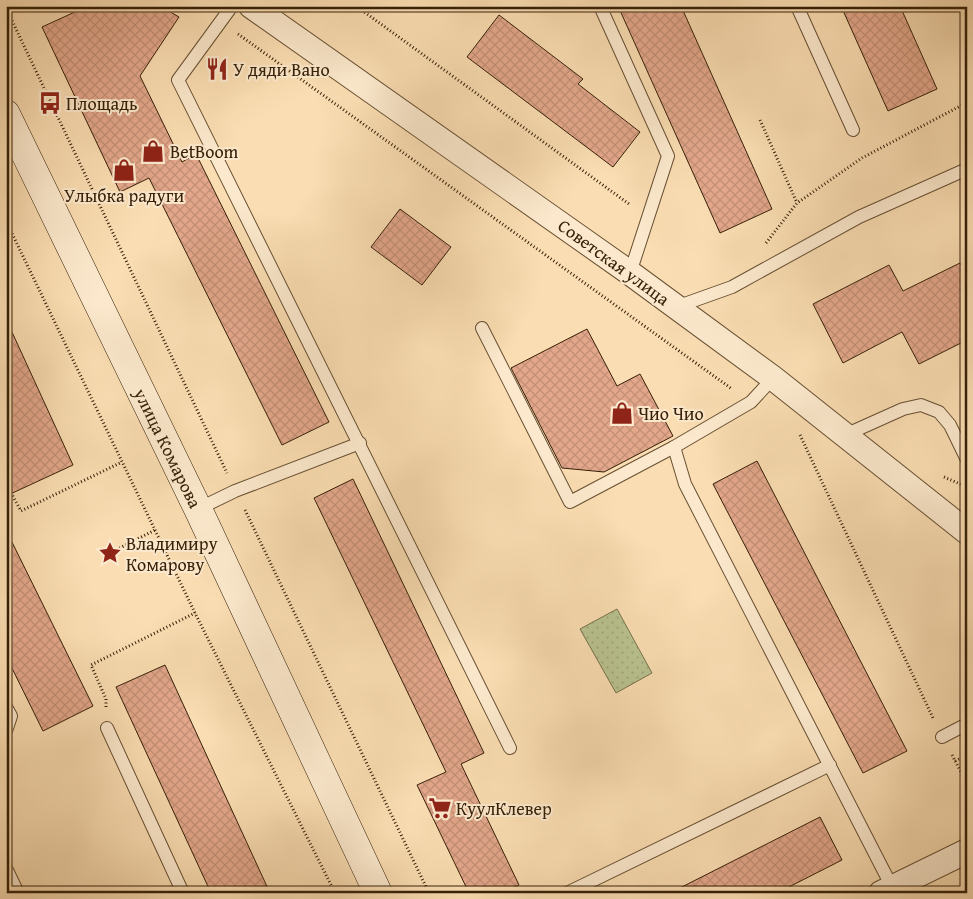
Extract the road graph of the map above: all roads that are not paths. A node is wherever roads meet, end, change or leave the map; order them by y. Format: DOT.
graph roads {
  1 [pos="232,6"];
  2 [pos="251,6"];
  3 [pos="600,6"];
  4 [pos="797,6"];
  5 [pos="9,124"];
  6 [pos="853,130"];
  7 [pos="967,169"];
  8 [pos="630,273"];
  9 [pos="676,307"];
  10 [pos="482,328"];
  11 [pos="773,378"];
  12 [pos="844,434"];
  13 [pos="360,443"];
  14 [pos="674,447"];
  15 [pos="967,460"];
  16 [pos="198,509"];
  17 [pos="967,532"];
  18 [pos="6,707"];
  19 [pos="967,724"];
  20 [pos="107,728"];
  21 [pos="6,731"];
  22 [pos="942,737"];
  23 [pos="510,748"];
  24 [pos="830,765"];
  25 [pos="967,851"];
  26 [pos="6,868"];
  27 [pos="887,890"];
  28 [pos="18,893"];
  29 [pos="183,893"];
  30 [pos="378,893"];
  31 [pos="567,893"];
  1 -- 13 [label="lane"];
  2 -- 8 [label="street, Советская улица"];
  3 -- 8 [label="lane"];
  4 -- 6 [label="lane"];
  5 -- 16 [label="main road, улица Комарова"];
  7 -- 9 [label="lane"];
  8 -- 9 [label="street, Советская улица"];
  9 -- 11 [label="street, Советская улица"];
  10 -- 14 [label="lane"];
  11 -- 12 [label="street, Советская улица"];
  11 -- 14 [label="lane"];
  12 -- 15 [label="lane"];
  12 -- 17 [label="street, Советская улица"];
  13 -- 16 [label="lane"];
  13 -- 23 [label="lane"];
  14 -- 24 [label="lane"];
  16 -- 30 [label="main road, улица Комарова"];
  18 -- 21 [label="lane"];
  19 -- 22 [label="lane"];
  20 -- 29 [label="lane"];
  24 -- 27 [label="lane"];
  24 -- 31 [label="lane"];
  25 -- 27 [label="street"];
  26 -- 28 [label="lane"];
}
